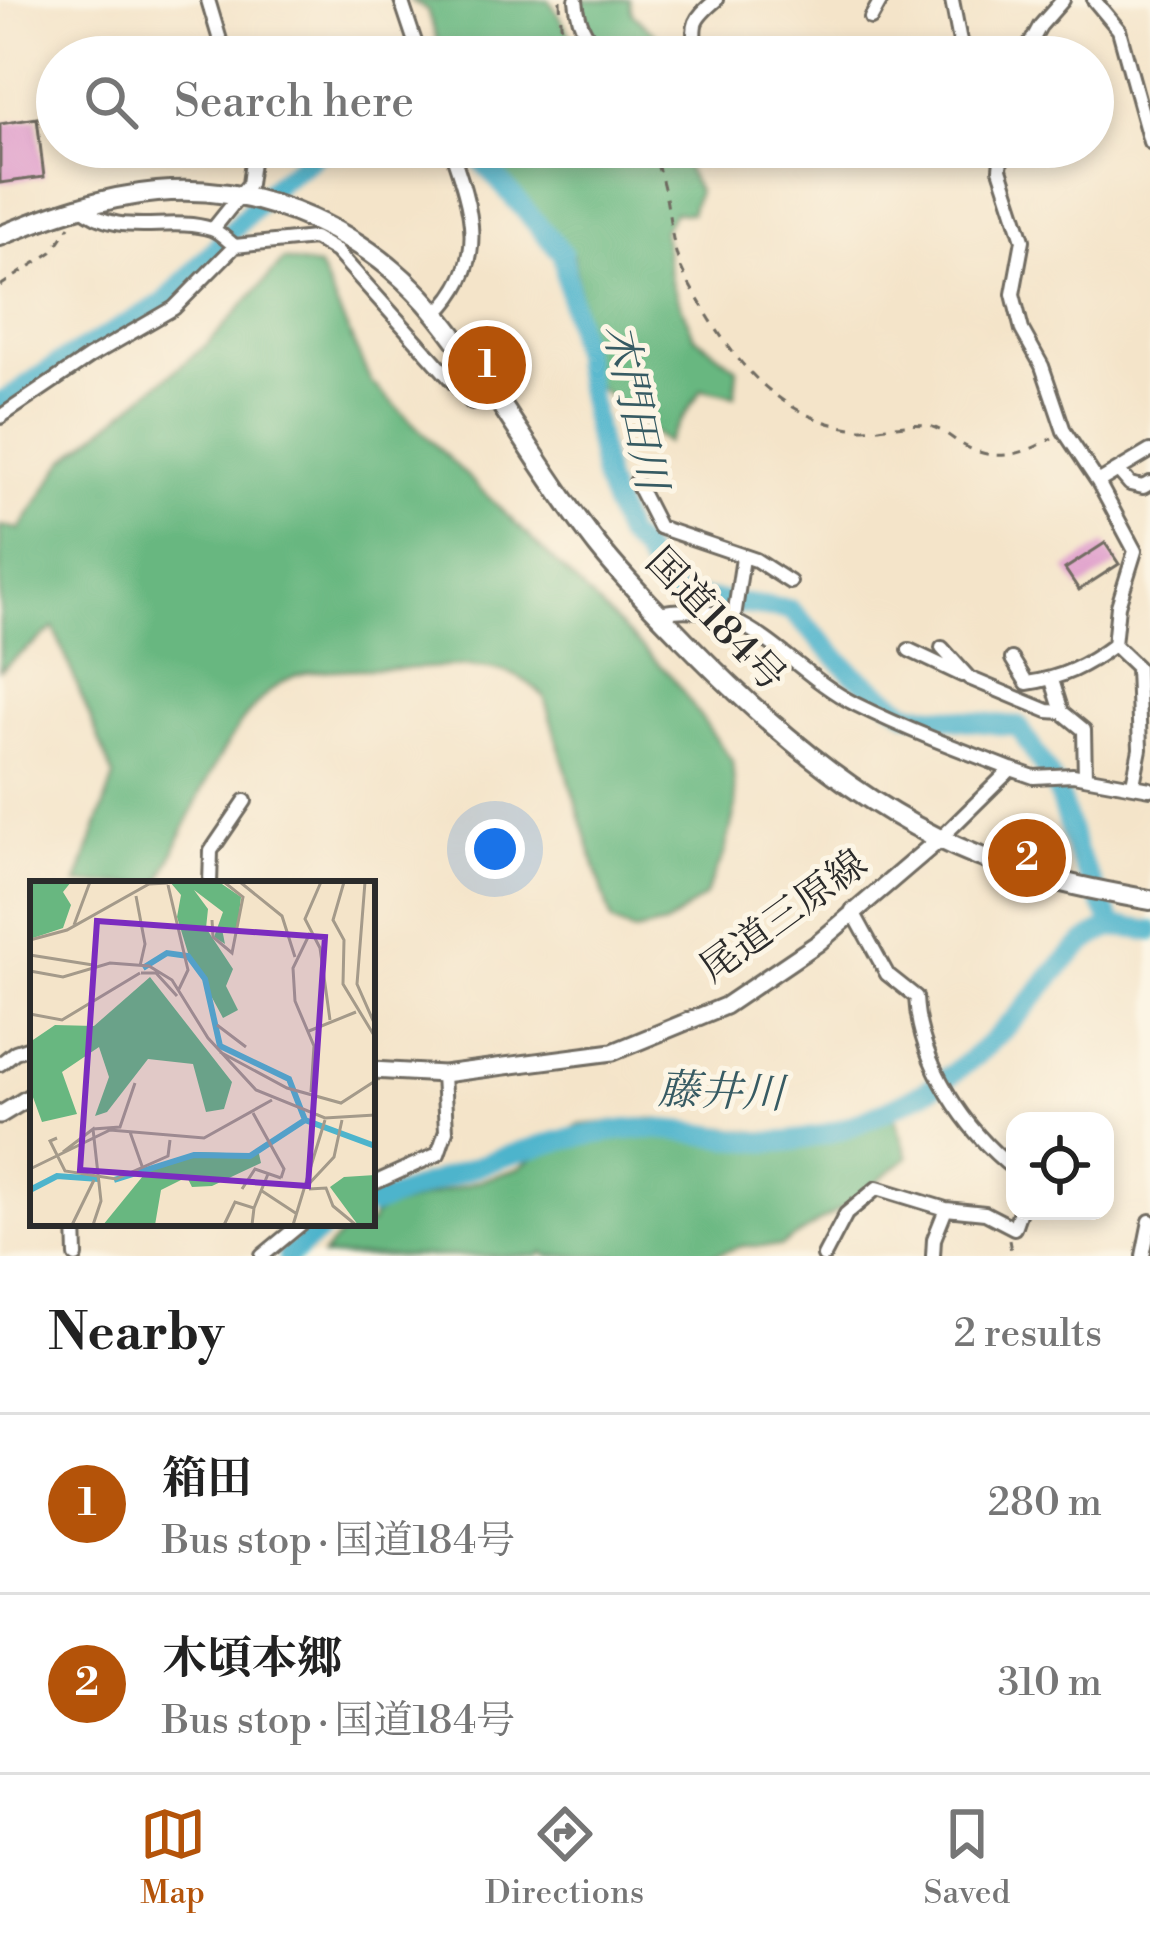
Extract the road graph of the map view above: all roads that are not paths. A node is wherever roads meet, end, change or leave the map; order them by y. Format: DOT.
graph roads {
  1 [pos="208,0"];
  2 [pos="401,0"];
  3 [pos="576,0"];
  4 [pos="716,0"];
  5 [pos="881,0"];
  6 [pos="952,0"];
  7 [pos="1063,0"];
  8 [pos="1094,0"];
  9 [pos="871,18"];
  10 [pos="219,36"];
  11 [pos="413,36"];
  12 [pos="587,36"];
  13 [pos="695,36"];
  14 [pos="959,36"];
  15 [pos="1034,36"];
  16 [pos="1150,142"];
  17 [pos="251,168"];
  18 [pos="457,168"];
  19 [pos="1000,168"];
  20 [pos="242,197"];
  21 [pos="79,206"];
  22 [pos="213,229"];
  23 [pos="3,232"];
  24 [pos="235,246"];
  25 [pos="436,314"];
  26 [pos="488,388"];
  27 [pos="0,417"];
  28 [pos="1150,451"];
  29 [pos="1118,470"];
  30 [pos="636,482"];
  31 [pos="1099,482"];
  32 [pos="1150,483"];
  33 [pos="743,557"];
  34 [pos="790,581"];
  35 [pos="658,613"];
  36 [pos="734,617"];
  37 [pos="1114,645"];
  38 [pos="942,648"];
  39 [pos="909,650"];
  40 [pos="1012,659"];
  41 [pos="1144,664"];
  42 [pos="969,678"];
  43 [pos="1052,680"];
  44 [pos="1062,712"];
  45 [pos="1145,750"];
  46 [pos="1010,770"];
  47 [pos="1085,778"];
  48 [pos="1133,784"];
  49 [pos="1150,789"];
  50 [pos="245,801"];
  51 [pos="942,837"];
  52 [pos="209,881"];
  53 [pos="1150,899"];
  54 [pos="852,910"];
  55 [pos="30,1047"];
  56 [pos="0,1064"];
  57 [pos="375,1070"];
  58 [pos="443,1074"];
  59 [pos="30,1097"];
  60 [pos="0,1115"];
  61 [pos="1006,1163"];
  62 [pos="375,1183"];
  63 [pos="946,1209"];
  64 [pos="1017,1220"];
  65 [pos="1150,1221"];
  66 [pos="75,1226"];
  67 [pos="298,1226"];
  68 [pos="76,1256"];
  69 [pos="262,1256"];
  70 [pos="824,1256"];
  71 [pos="933,1256"];
  72 [pos="1143,1256"];
  1 -- 10 [label="street"];
  2 -- 11 [label="street"];
  3 -- 12 [label="street"];
  4 -- 13 [label="street"];
  5 -- 9 [label="street"];
  6 -- 14 [label="street"];
  7 -- 15 [label="street"];
  8 -- 16 [label="street"];
  17 -- 20 [label="street"];
  18 -- 25 [label="street"];
  19 -- 31 [label="street"];
  20 -- 21 [label="highway, 国道184号"];
  20 -- 22 [label="street"];
  20 -- 25 [label="highway, 国道184号"];
  21 -- 22 [label="street"];
  21 -- 23 [label="highway, 国道184号"];
  22 -- 24 [label="street"];
  24 -- 26 [label="street"];
  24 -- 27 [label="street"];
  25 -- 26 [label="highway, 国道184号"];
  26 -- 35 [label="highway, 国道184号"];
  28 -- 29 [label="street"];
  29 -- 31 [label="street"];
  29 -- 32 [label="street"];
  30 -- 33 [label="street"];
  31 -- 37 [label="street"];
  33 -- 34 [label="street"];
  33 -- 36 [label="street"];
  35 -- 36 [label="street"];
  35 -- 51 [label="highway, 国道184号"];
  36 -- 46 [label="street"];
  37 -- 41 [label="street"];
  37 -- 43 [label="street"];
  38 -- 42 [label="street"];
  39 -- 42 [label="street"];
  40 -- 43 [label="street"];
  41 -- 45 [label="street"];
  42 -- 44 [label="street"];
  43 -- 44 [label="street"];
  44 -- 47 [label="street"];
  45 -- 48 [label="street"];
  46 -- 47 [label="street"];
  46 -- 51 [label="street"];
  47 -- 48 [label="street"];
  48 -- 49 [label="street"];
  50 -- 52 [label="street"];
  51 -- 53 [label="highway, 国道184号"];
  51 -- 54 [label="main road, 尾道三原線"];
  54 -- 58 [label="main road, 尾道三原線"];
  54 -- 61 [label="street"];
  55 -- 56 [label="street"];
  57 -- 58 [label="main road, 尾道三原線"];
  58 -- 62 [label="street"];
  59 -- 60 [label="main road"];
  63 -- 64 [label="street"];
  63 -- 70 [label="street"];
  63 -- 71 [label="street"];
  65 -- 72 [label="street"];
  66 -- 68 [label="street"];
  67 -- 69 [label="street"];
}
